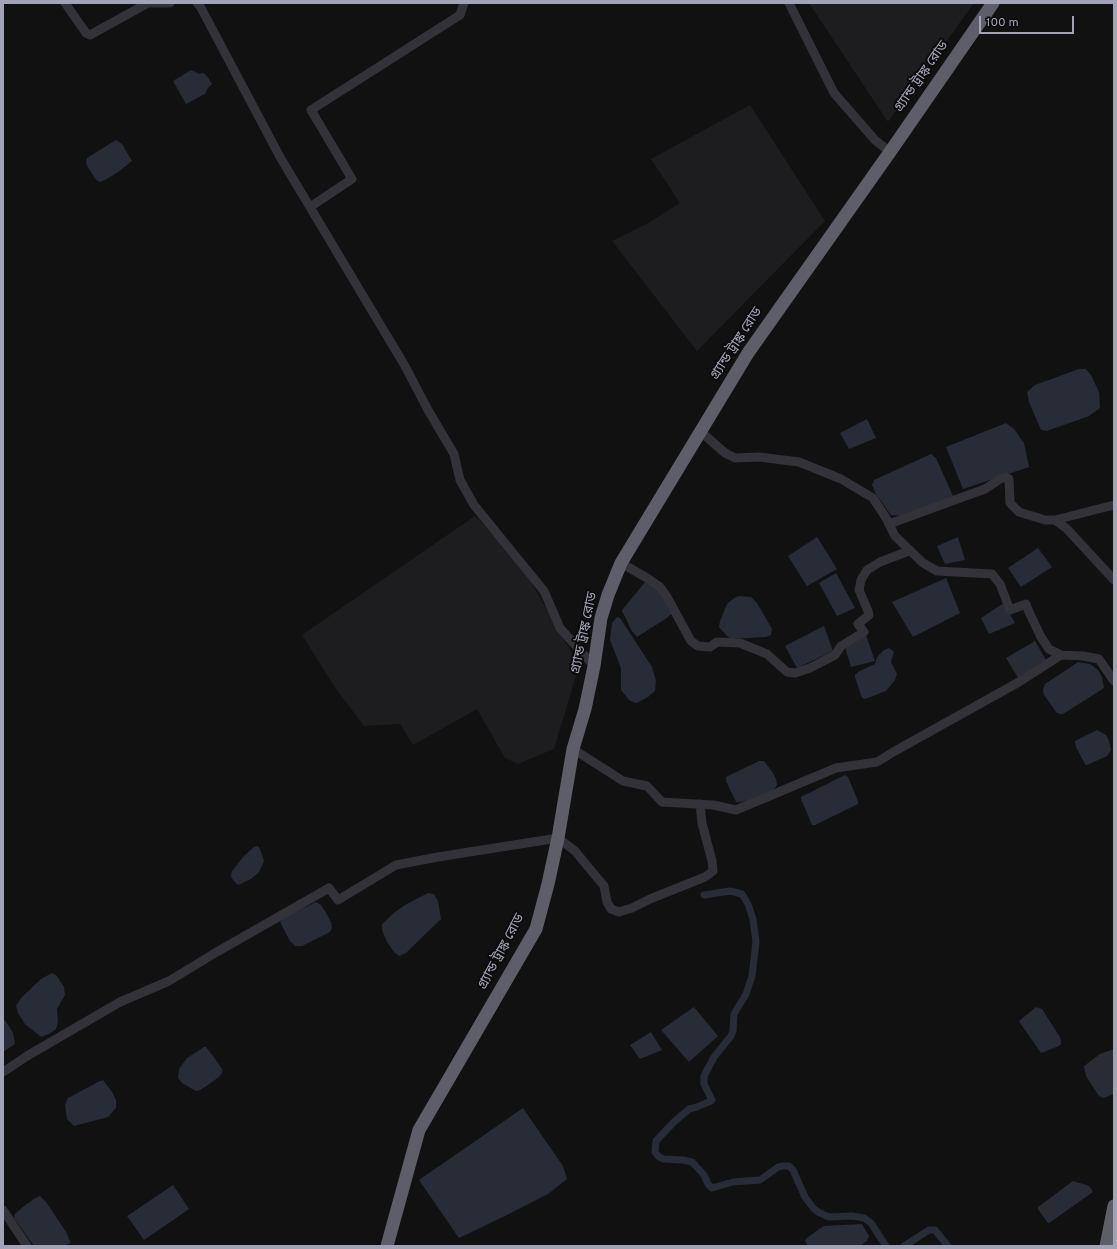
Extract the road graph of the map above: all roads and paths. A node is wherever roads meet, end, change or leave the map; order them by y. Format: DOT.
graph roads {
  1 [pos="65,3"];
  2 [pos="170,3"];
  3 [pos="197,3"];
  4 [pos="464,3"];
  5 [pos="789,3"];
  6 [pos="993,3"];
  7 [pos="890,152"];
  8 [pos="310,207"];
  9 [pos="701,432"];
  10 [pos="1114,504"];
  11 [pos="1055,520"];
  12 [pos="889,524"];
  13 [pos="909,551"];
  14 [pos="621,563"];
  15 [pos="1114,580"];
  16 [pos="1061,655"];
  17 [pos="594,666"];
  18 [pos="1114,681"];
  19 [pos="573,749"];
  20 [pos="700,804"];
  21 [pos="558,838"];
  22 [pos="3,1072"];
  23 [pos="1114,1206"];
  24 [pos="3,1210"];
  25 [pos="27,1246"];
  26 [pos="387,1246"];
  27 [pos="1106,1246"];
  1 -- 2 [label="street"];
  3 -- 8 [label="street"];
  4 -- 8 [label="street"];
  5 -- 7 [label="street"];
  6 -- 7 [label="highway, গ্র্যান্ড ট্রাঙ্ক রোড"];
  7 -- 9 [label="highway, গ্র্যান্ড ট্রাঙ্ক রোড"];
  8 -- 17 [label="street"];
  9 -- 12 [label="street"];
  9 -- 14 [label="highway, গ্র্যান্ড ট্রাঙ্ক রোড"];
  10 -- 11 [label="street"];
  11 -- 12 [label="street"];
  11 -- 15 [label="street"];
  12 -- 13 [label="street"];
  13 -- 14 [label="street"];
  13 -- 16 [label="street"];
  14 -- 17 [label="highway, গ্র্যান্ড ট্রাঙ্ক রোড"];
  16 -- 18 [label="street"];
  16 -- 20 [label="street"];
  17 -- 19 [label="highway, গ্র্যান্ড ট্রাঙ্ক রোড"];
  19 -- 20 [label="street"];
  19 -- 21 [label="highway, গ্র্যান্ড ট্রাঙ্ক রোড"];
  20 -- 21 [label="street"];
  21 -- 22 [label="street"];
  21 -- 26 [label="highway, গ্র্যান্ড ট্রাঙ্ক রোড"];
  23 -- 27 [label="highway"];
  24 -- 25 [label="street"];
}
